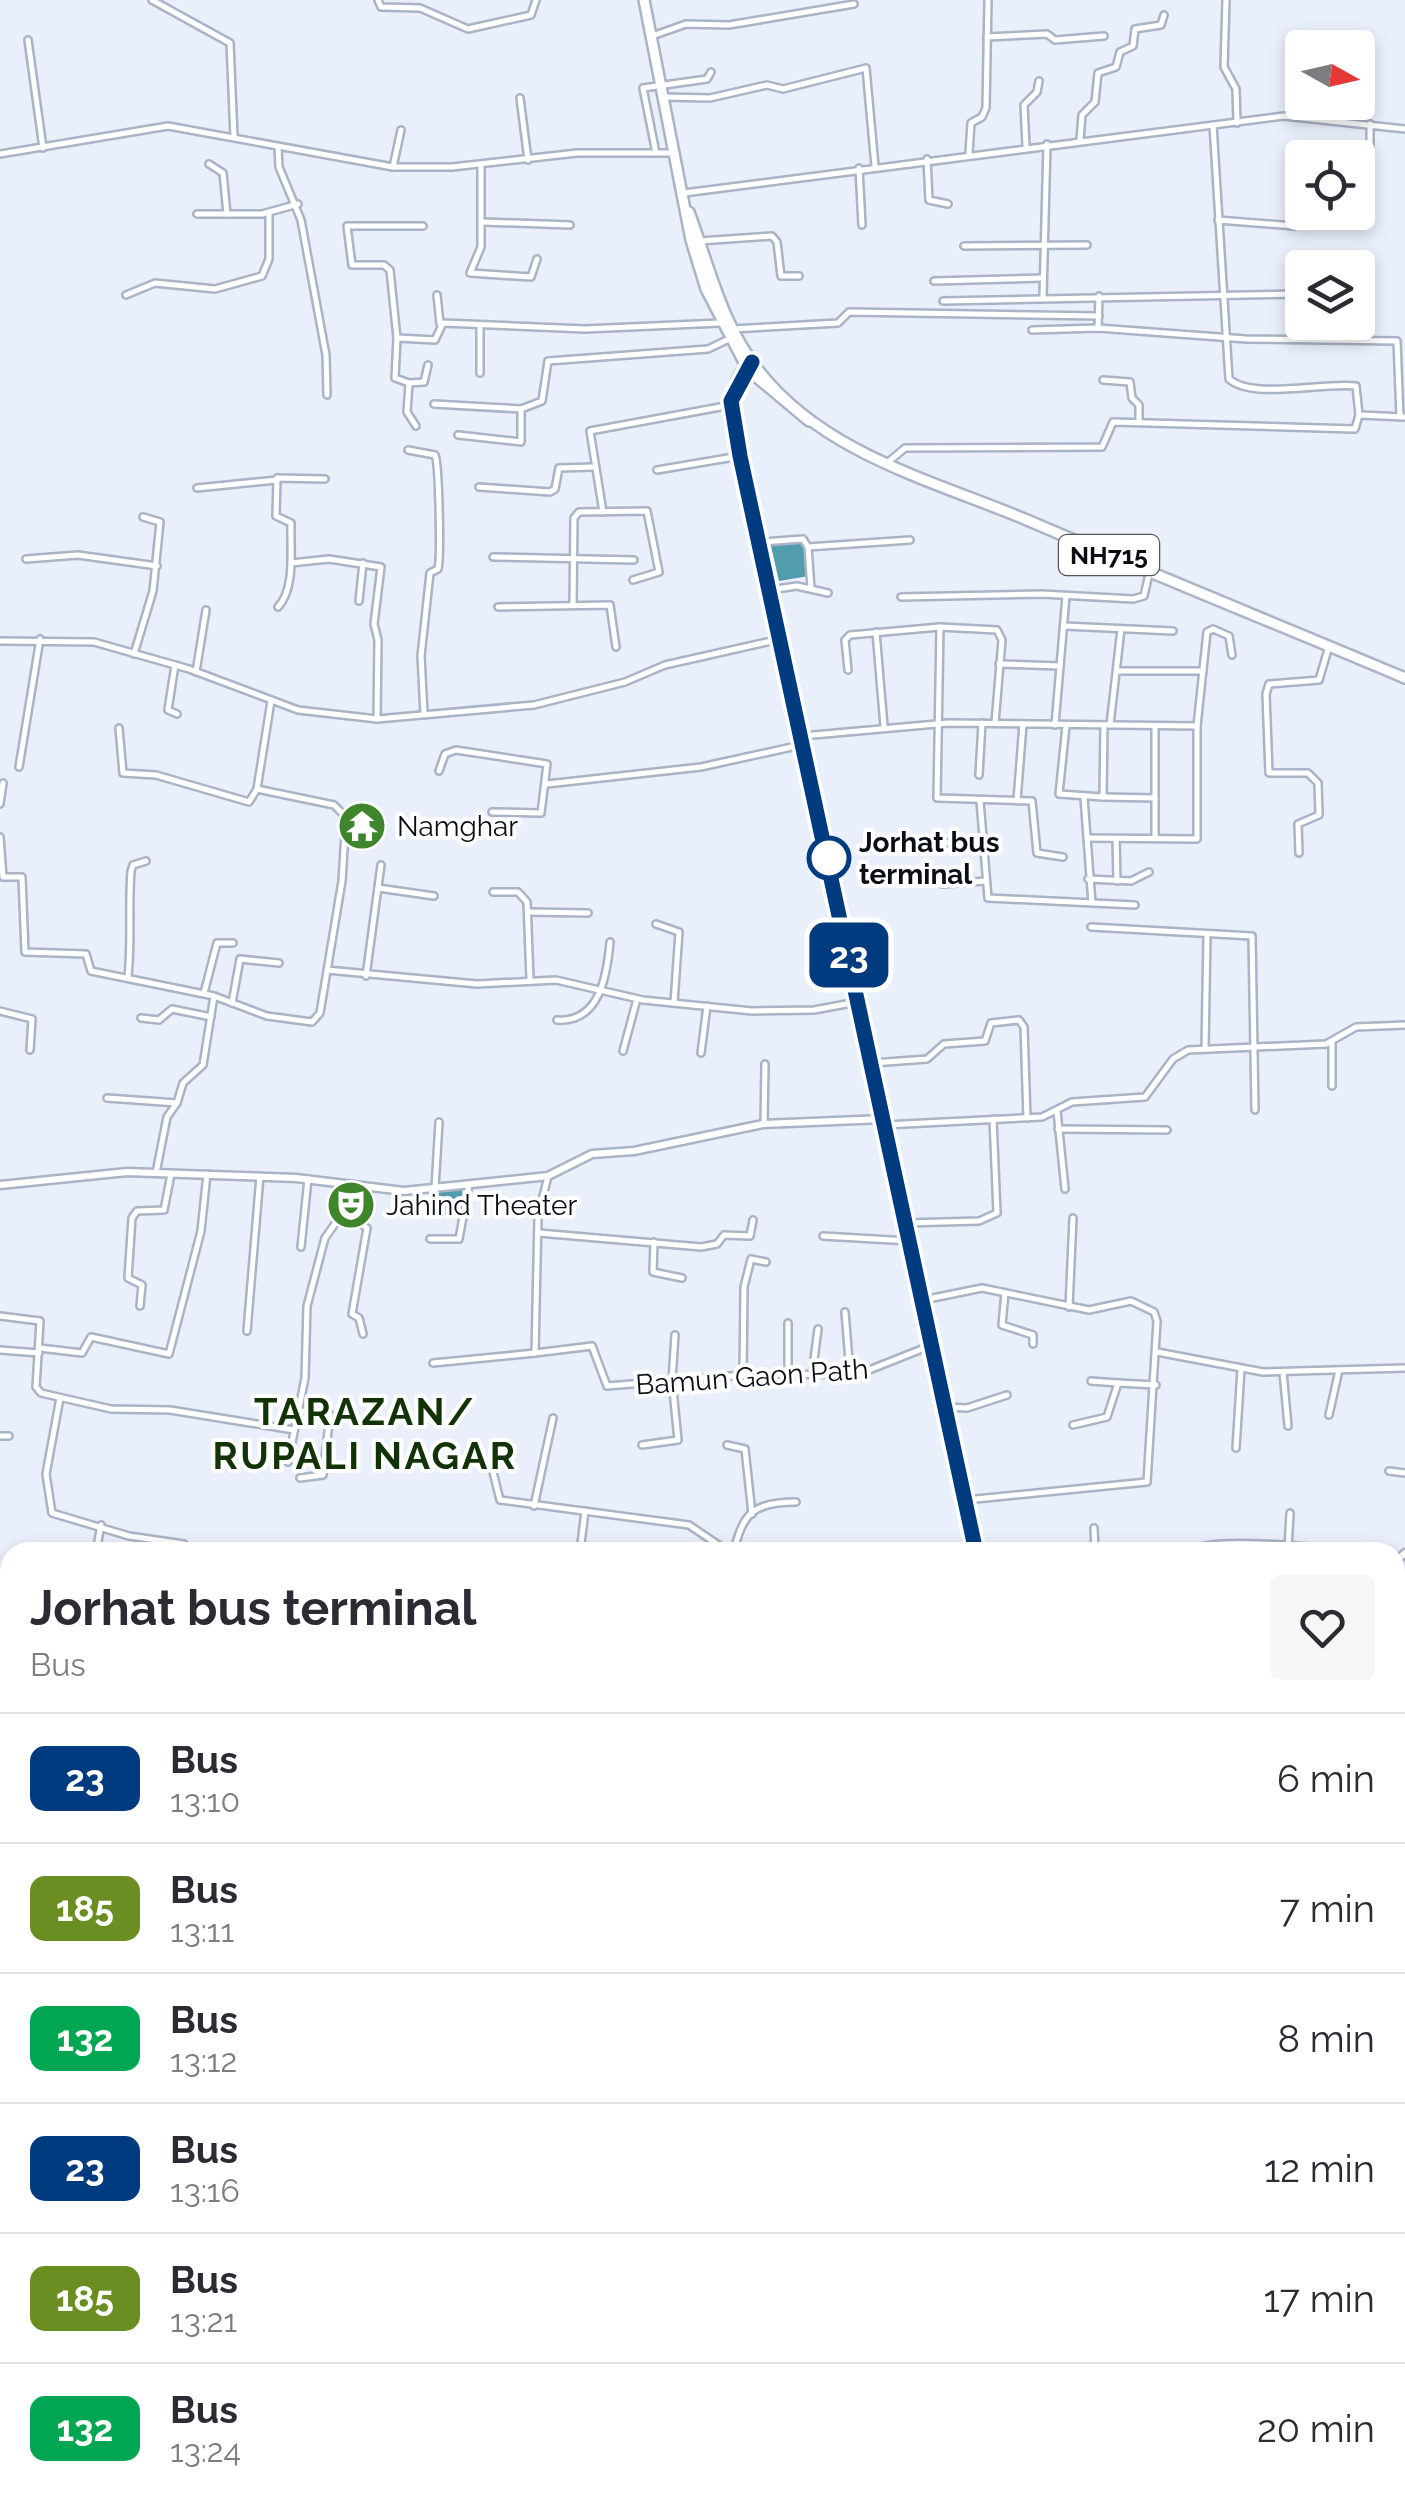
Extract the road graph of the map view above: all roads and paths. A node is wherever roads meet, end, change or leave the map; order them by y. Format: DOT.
graph roads {
  1 [pos="152,0"];
  2 [pos="378,0"];
  3 [pos="536,0"];
  4 [pos="644,0"];
  5 [pos="988,0"];
  6 [pos="1226,0"];
  7 [pos="854,4"];
  8 [pos="1164,15"];
  9 [pos="652,36"];
  10 [pos="1104,36"];
  11 [pos="987,37"];
  12 [pos="28,40"];
  13 [pos="710,72"];
  14 [pos="1039,81"];
  15 [pos="661,84"];
  16 [pos="664,97"];
  17 [pos="520,98"];
  18 [pos="1237,122"];
  19 [pos="1370,124"];
  20 [pos="1213,125"];
  21 [pos="1405,128"];
  22 [pos="401,130"];
  23 [pos="234,137"];
  24 [pos="1080,140"];
  25 [pos="1370,140"];
  26 [pos="1048,144"];
  27 [pos="1026,146"];
  28 [pos="278,147"];
  29 [pos="43,148"];
  30 [pos="656,153"];
  31 [pos="676,153"];
  32 [pos="0,154"];
  33 [pos="969,154"];
  34 [pos="927,159"];
  35 [pos="528,160"];
  36 [pos="209,164"];
  37 [pos="481,164"];
  38 [pos="875,166"];
  39 [pos="393,167"];
  40 [pos="859,168"];
  41 [pos="684,193"];
  42 [pos="298,204"];
  43 [pos="948,204"];
  44 [pos="689,212"];
  45 [pos="197,214"];
  46 [pos="227,214"];
  47 [pos="269,214"];
  48 [pos="1218,220"];
  49 [pos="482,222"];
  50 [pos="862,224"];
  51 [pos="570,225"];
  52 [pos="1285,225"];
  53 [pos="423,226"];
  54 [pos="700,240"];
  55 [pos="1042,245"];
  56 [pos="1087,245"];
  57 [pos="964,246"];
  58 [pos="538,259"];
  59 [pos="798,276"];
  60 [pos="1042,278"];
  61 [pos="934,280"];
  62 [pos="1285,294"];
  63 [pos="126,295"];
  64 [pos="437,295"];
  65 [pos="1043,296"];
  66 [pos="1098,296"];
  67 [pos="1223,296"];
  68 [pos="943,301"];
  69 [pos="1098,316"];
  70 [pos="720,322"];
  71 [pos="440,324"];
  72 [pos="480,326"];
  73 [pos="1098,328"];
  74 [pos="1032,330"];
  75 [pos="1226,336"];
  76 [pos="397,338"];
  77 [pos="731,339"];
  78 [pos="428,366"];
  79 [pos="748,366"];
  80 [pos="480,373"];
  81 [pos="1103,380"];
  82 [pos="409,383"];
  83 [pos="764,385"];
  84 [pos="327,395"];
  85 [pos="732,400"];
  86 [pos="434,404"];
  87 [pos="521,409"];
  88 [pos="1359,415"];
  89 [pos="1402,417"];
  90 [pos="1140,421"];
  91 [pos="816,424"];
  92 [pos="416,426"];
  93 [pos="458,435"];
  94 [pos="408,450"];
  95 [pos="740,456"];
  96 [pos="887,463"];
  97 [pos="593,467"];
  98 [pos="657,470"];
  99 [pos="326,479"];
  100 [pos="277,480"];
  101 [pos="479,487"];
  102 [pos="197,488"];
  103 [pos="603,512"];
  104 [pos="143,517"];
  105 [pos="910,540"];
  106 [pos="758,542"];
  107 [pos="808,547"];
  108 [pos="494,557"];
  109 [pos="26,559"];
  110 [pos="574,560"];
  111 [pos="634,560"];
  112 [pos="291,563"];
  113 [pos="363,564"];
  114 [pos="157,566"];
  115 [pos="1150,572"];
  116 [pos="633,580"];
  117 [pos="810,588"];
  118 [pos="769,590"];
  119 [pos="828,593"];
  120 [pos="901,596"];
  121 [pos="1066,596"];
  122 [pos="359,602"];
  123 [pos="572,605"];
  124 [pos="278,607"];
  125 [pos="498,607"];
  126 [pos="206,610"];
  127 [pos="1064,626"];
  128 [pos="940,627"];
  129 [pos="1121,629"];
  130 [pos="1173,631"];
  131 [pos="876,632"];
  132 [pos="780,639"];
  133 [pos="40,640"];
  134 [pos="0,641"];
  135 [pos="1329,646"];
  136 [pos="616,647"];
  137 [pos="134,654"];
  138 [pos="1232,655"];
  139 [pos="999,664"];
  140 [pos="175,665"];
  141 [pos="1060,666"];
  142 [pos="848,670"];
  143 [pos="1116,671"];
  144 [pos="196,672"];
  145 [pos="1203,672"];
  146 [pos="1405,678"];
  147 [pos="272,701"];
  148 [pos="178,714"];
  149 [pos="424,714"];
  150 [pos="377,719"];
  151 [pos="982,723"];
  152 [pos="995,723"];
  153 [pos="938,724"];
  154 [pos="1023,724"];
  155 [pos="1055,725"];
  156 [pos="1107,725"];
  157 [pos="884,726"];
  158 [pos="1066,726"];
  159 [pos="1156,726"];
  160 [pos="1197,726"];
  161 [pos="119,728"];
  162 [pos="803,740"];
  163 [pos="19,767"];
  164 [pos="439,771"];
  165 [pos="979,776"];
  166 [pos="3,783"];
  167 [pos="547,784"];
  168 [pos="257,789"];
  169 [pos="1103,797"];
  170 [pos="1084,798"];
  171 [pos="1155,798"];
  172 [pos="980,801"];
  173 [pos="1017,801"];
  174 [pos="0,804"];
  175 [pos="492,812"];
  176 [pos="0,837"];
  177 [pos="1087,838"];
  178 [pos="1116,838"];
  179 [pos="1155,839"];
  180 [pos="982,841"];
  181 [pos="926,844"];
  182 [pos="1299,852"];
  183 [pos="1063,857"];
  184 [pos="146,861"];
  185 [pos="381,865"];
  186 [pos="1149,872"];
  187 [pos="1088,879"];
  188 [pos="986,880"];
  189 [pos="1117,881"];
  190 [pos="942,884"];
  191 [pos="378,888"];
  192 [pos="494,892"];
  193 [pos="434,896"];
  194 [pos="1092,904"];
  195 [pos="1135,905"];
  196 [pos="528,912"];
  197 [pos="588,913"];
  198 [pos="656,924"];
  199 [pos="1091,927"];
  200 [pos="1208,935"];
  201 [pos="610,942"];
  202 [pos="233,943"];
  203 [pos="278,963"];
  204 [pos="327,970"];
  205 [pos="128,976"];
  206 [pos="366,976"];
  207 [pos="530,979"];
  208 [pos="600,990"];
  209 [pos="204,993"];
  210 [pos="214,996"];
  211 [pos="637,998"];
  212 [pos="232,1002"];
  213 [pos="674,1002"];
  214 [pos="860,1002"];
  215 [pos="707,1006"];
  216 [pos="0,1010"];
  217 [pos="210,1017"];
  218 [pos="141,1018"];
  219 [pos="557,1020"];
  220 [pos="1405,1025"];
  221 [pos="1332,1043"];
  222 [pos="1255,1047"];
  223 [pos="1204,1048"];
  224 [pos="30,1050"];
  225 [pos="623,1051"];
  226 [pos="702,1053"];
  227 [pos="873,1062"];
  228 [pos="765,1064"];
  229 [pos="1332,1086"];
  230 [pos="108,1098"];
  231 [pos="177,1103"];
  232 [pos="1255,1110"];
  233 [pos="1056,1111"];
  234 [pos="1027,1118"];
  235 [pos="993,1120"];
  236 [pos="439,1122"];
  237 [pos="885,1122"];
  238 [pos="764,1124"];
  239 [pos="1058,1129"];
  240 [pos="1166,1130"];
  241 [pos="156,1173"];
  242 [pos="171,1174"];
  243 [pos="207,1174"];
  244 [pos="260,1176"];
  245 [pos="548,1176"];
  246 [pos="308,1179"];
  247 [pos="348,1184"];
  248 [pos="470,1184"];
  249 [pos="0,1186"];
  250 [pos="361,1187"];
  251 [pos="435,1188"];
  252 [pos="1065,1189"];
  253 [pos="1073,1218"];
  254 [pos="752,1220"];
  255 [pos="905,1223"];
  256 [pos="539,1232"];
  257 [pos="823,1236"];
  258 [pos="430,1239"];
  259 [pos="909,1241"];
  260 [pos="654,1242"];
  261 [pos="301,1247"];
  262 [pos="766,1262"];
  263 [pos="682,1278"];
  264 [pos="1005,1293"];
  265 [pos="923,1300"];
  266 [pos="140,1306"];
  267 [pos="1068,1306"];
  268 [pos="845,1312"];
  269 [pos="0,1316"];
  270 [pos="788,1323"];
  271 [pos="818,1329"];
  272 [pos="248,1331"];
  273 [pos="362,1334"];
  274 [pos="674,1335"];
  275 [pos="1033,1344"];
  276 [pos="932,1346"];
  277 [pos="0,1350"];
  278 [pos="40,1350"];
  279 [pos="1157,1352"];
  280 [pos="535,1353"];
  281 [pos="433,1362"];
  282 [pos="1242,1369"];
  283 [pos="1340,1370"];
  284 [pos="1405,1370"];
  285 [pos="1284,1372"];
  286 [pos="788,1374"];
  287 [pos="743,1375"];
  288 [pos="850,1375"];
  289 [pos="812,1376"];
  290 [pos="672,1380"];
  291 [pos="1092,1380"];
  292 [pos="1118,1383"];
  293 [pos="1156,1385"];
  294 [pos="1008,1395"];
  295 [pos="60,1398"];
  296 [pos="944,1407"];
  297 [pos="300,1411"];
  298 [pos="1329,1416"];
  299 [pos="554,1418"];
  300 [pos="1073,1425"];
  301 [pos="1288,1426"];
  302 [pos="294,1430"];
  303 [pos="0,1436"];
  304 [pos="9,1436"];
  305 [pos="642,1444"];
  306 [pos="727,1445"];
  307 [pos="1236,1448"];
  308 [pos="288,1462"];
  309 [pos="492,1468"];
  310 [pos="1388,1471"];
  311 [pos="1405,1473"];
  312 [pos="300,1478"];
  313 [pos="964,1500"];
  314 [pos="796,1502"];
  315 [pos="534,1506"];
  316 [pos="586,1511"];
  317 [pos="1290,1513"];
  318 [pos="752,1514"];
  319 [pos="100,1525"];
  320 [pos="1094,1528"];
  321 [pos="97,1542"];
  322 [pos="167,1542"];
  323 [pos="581,1542"];
  324 [pos="715,1542"];
  325 [pos="735,1542"];
  326 [pos="974,1542"];
  327 [pos="1095,1542"];
  328 [pos="1288,1542"];
  1 -- 23 [label="street"];
  2 -- 3 [label="street"];
  4 -- 9 [label="highway"];
  5 -- 11 [label="street"];
  6 -- 18 [label="street"];
  7 -- 9 [label="street"];
  8 -- 24 [label="street"];
  9 -- 15 [label="highway"];
  10 -- 11 [label="street"];
  11 -- 33 [label="street"];
  12 -- 29 [label="street"];
  13 -- 15 [label="street"];
  14 -- 27 [label="street"];
  15 -- 16 [label="highway"];
  15 -- 30 [label="street"];
  16 -- 31 [label="highway"];
  16 -- 38 [label="street"];
  17 -- 35 [label="street"];
  18 -- 19 [label="street"];
  18 -- 20 [label="street"];
  19 -- 21 [label="street"];
  19 -- 25 [label="street"];
  20 -- 24 [label="street"];
  20 -- 48 [label="street"];
  22 -- 39 [label="street"];
  23 -- 28 [label="street"];
  23 -- 29 [label="street"];
  24 -- 26 [label="street"];
  26 -- 27 [label="street"];
  26 -- 55 [label="street"];
  27 -- 33 [label="street"];
  28 -- 39 [label="street"];
  28 -- 42 [label="street"];
  29 -- 32 [label="street"];
  30 -- 31 [label="street"];
  30 -- 35 [label="street"];
  31 -- 41 [label="highway"];
  33 -- 34 [label="street"];
  34 -- 38 [label="street"];
  34 -- 43 [label="street"];
  35 -- 37 [label="street"];
  36 -- 46 [label="street"];
  37 -- 39 [label="street"];
  37 -- 49 [label="street"];
  38 -- 40 [label="street"];
  40 -- 41 [label="street"];
  40 -- 50 [label="street"];
  41 -- 44 [label="highway"];
  42 -- 47 [label="street"];
  42 -- 84 [label="street"];
  44 -- 54 [label="highway"];
  44 -- 70 [label="highway"];
  45 -- 46 [label="street"];
  46 -- 47 [label="street"];
  47 -- 63 [label="street"];
  48 -- 52 [label="street"];
  48 -- 67 [label="street"];
  49 -- 51 [label="street"];
  49 -- 58 [label="street"];
  53 -- 76 [label="street"];
  54 -- 59 [label="street"];
  54 -- 77 [label="highway"];
  55 -- 56 [label="street"];
  55 -- 57 [label="street"];
  55 -- 60 [label="street"];
  60 -- 61 [label="street"];
  60 -- 65 [label="street"];
  62 -- 67 [label="street"];
  64 -- 71 [label="street"];
  65 -- 66 [label="street"];
  65 -- 68 [label="street"];
  66 -- 67 [label="street"];
  66 -- 69 [label="street"];
  67 -- 75 [label="street"];
  69 -- 73 [label="street"];
  69 -- 77 [label="street"];
  70 -- 72 [label="street"];
  70 -- 77 [label="highway"];
  71 -- 72 [label="street"];
  71 -- 76 [label="street"];
  72 -- 80 [label="street"];
  73 -- 74 [label="street"];
  73 -- 75 [label="street"];
  75 -- 88 [label="street"];
  75 -- 89 [label="street"];
  76 -- 82 [label="street"];
  77 -- 79 [label="highway"];
  77 -- 79 [label="highway"];
  77 -- 85 [label="highway"];
  77 -- 87 [label="street"];
  78 -- 82 [label="street"];
  79 -- 83 [label="highway"];
  79 -- 85 [label="highway"];
  79 -- 91 [label="highway"];
  81 -- 90 [label="street"];
  82 -- 92 [label="street"];
  83 -- 85 [label="highway"];
  83 -- 91 [label="highway"];
  85 -- 95 [label="highway"];
  85 -- 97 [label="street"];
  86 -- 87 [label="street"];
  87 -- 93 [label="street"];
  88 -- 89 [label="street"];
  88 -- 90 [label="street"];
  90 -- 96 [label="street"];
  91 -- 96 [label="highway, NH715"];
  94 -- 149 [label="street"];
  95 -- 98 [label="street"];
  95 -- 106 [label="highway"];
  96 -- 115 [label="highway, NH715"];
  97 -- 101 [label="street"];
  97 -- 103 [label="street"];
  99 -- 100 [label="street"];
  100 -- 102 [label="street"];
  100 -- 112 [label="street"];
  103 -- 110 [label="street"];
  103 -- 116 [label="street"];
  104 -- 114 [label="street"];
  105 -- 107 [label="street"];
  106 -- 107 [label="street"];
  106 -- 118 [label="highway"];
  107 -- 117 [label="street"];
  108 -- 110 [label="street"];
  109 -- 114 [label="street"];
  110 -- 111 [label="street"];
  110 -- 123 [label="street"];
  112 -- 113 [label="street"];
  112 -- 124 [label="street"];
  113 -- 122 [label="street"];
  113 -- 150 [label="street"];
  114 -- 137 [label="street"];
  115 -- 121 [label="street"];
  115 -- 135 [label="highway, NH715"];
  117 -- 118 [label="street"];
  117 -- 119 [label="street"];
  118 -- 132 [label="highway"];
  120 -- 121 [label="street"];
  121 -- 127 [label="street"];
  123 -- 125 [label="street"];
  123 -- 136 [label="street"];
  126 -- 144 [label="street"];
  127 -- 129 [label="street"];
  127 -- 141 [label="street"];
  128 -- 131 [label="street"];
  128 -- 139 [label="street"];
  128 -- 153 [label="street"];
  129 -- 130 [label="street"];
  129 -- 143 [label="street"];
  131 -- 142 [label="street"];
  131 -- 157 [label="street"];
  132 -- 149 [label="street"];
  132 -- 162 [label="highway"];
  133 -- 134 [label="street"];
  133 -- 137 [label="street"];
  133 -- 163 [label="street"];
  135 -- 146 [label="highway, NH715"];
  135 -- 182 [label="street"];
  137 -- 140 [label="street"];
  138 -- 145 [label="street"];
  139 -- 141 [label="street"];
  139 -- 152 [label="street"];
  140 -- 144 [label="street"];
  140 -- 148 [label="street"];
  141 -- 155 [label="street"];
  143 -- 145 [label="street"];
  143 -- 156 [label="street"];
  144 -- 147 [label="street"];
  145 -- 160 [label="street"];
  147 -- 150 [label="street"];
  147 -- 168 [label="street"];
  149 -- 150 [label="street"];
  151 -- 152 [label="street"];
  151 -- 153 [label="street"];
  151 -- 165 [label="street"];
  152 -- 154 [label="street"];
  153 -- 157 [label="street"];
  153 -- 172 [label="street"];
  154 -- 155 [label="street"];
  154 -- 173 [label="street"];
  155 -- 158 [label="street"];
  156 -- 158 [label="street"];
  156 -- 159 [label="street"];
  156 -- 169 [label="street"];
  157 -- 162 [label="street"];
  158 -- 170 [label="street"];
  159 -- 160 [label="street"];
  159 -- 171 [label="street"];
  160 -- 179 [label="street"];
  161 -- 168 [label="street"];
  162 -- 167 [label="street"];
  162 -- 214 [label="highway"];
  164 -- 167 [label="street"];
  166 -- 174 [label="street"];
  167 -- 175 [label="street"];
  168 -- 204 [label="street"];
  169 -- 170 [label="street"];
  169 -- 171 [label="street"];
  170 -- 177 [label="street"];
  171 -- 179 [label="street"];
  172 -- 173 [label="street"];
  172 -- 180 [label="street"];
  173 -- 183 [label="street"];
  176 -- 205 [label="street"];
  177 -- 178 [label="street"];
  177 -- 187 [label="street"];
  178 -- 179 [label="street"];
  178 -- 189 [label="street"];
  180 -- 181 [label="street"];
  180 -- 188 [label="street"];
  184 -- 205 [label="street"];
  185 -- 191 [label="street"];
  186 -- 189 [label="street"];
  187 -- 189 [label="street"];
  187 -- 194 [label="street"];
  188 -- 190 [label="street"];
  188 -- 194 [label="street"];
  191 -- 193 [label="street"];
  191 -- 206 [label="street"];
  192 -- 196 [label="street"];
  194 -- 195 [label="street"];
  196 -- 197 [label="street"];
  196 -- 207 [label="street"];
  198 -- 213 [label="street"];
  199 -- 200 [label="street"];
  200 -- 222 [label="street"];
  200 -- 223 [label="street"];
  201 -- 208 [label="street"];
  202 -- 209 [label="street"];
  203 -- 212 [label="street"];
  204 -- 206 [label="street"];
  204 -- 212 [label="street"];
  205 -- 209 [label="street"];
  206 -- 207 [label="street"];
  207 -- 208 [label="street"];
  208 -- 211 [label="street"];
  208 -- 219 [label="street"];
  209 -- 210 [label="street"];
  210 -- 212 [label="street"];
  210 -- 217 [label="street"];
  211 -- 213 [label="street"];
  211 -- 225 [label="street"];
  213 -- 215 [label="street"];
  214 -- 215 [label="street"];
  214 -- 227 [label="highway"];
  215 -- 226 [label="street"];
  216 -- 224 [label="street"];
  217 -- 218 [label="street"];
  217 -- 231 [label="street"];
  220 -- 221 [label="street"];
  221 -- 222 [label="street"];
  221 -- 229 [label="street"];
  222 -- 223 [label="street"];
  222 -- 232 [label="street"];
  223 -- 233 [label="street"];
  227 -- 234 [label="street"];
  227 -- 237 [label="highway"];
  228 -- 238 [label="street"];
  230 -- 231 [label="street"];
  231 -- 241 [label="street"];
  233 -- 234 [label="street"];
  233 -- 239 [label="street"];
  234 -- 235 [label="street"];
  235 -- 237 [label="street"];
  235 -- 255 [label="street"];
  236 -- 251 [label="street"];
  237 -- 238 [label="street"];
  237 -- 255 [label="highway"];
  238 -- 245 [label="street"];
  239 -- 240 [label="street"];
  239 -- 252 [label="street"];
  241 -- 242 [label="street"];
  241 -- 249 [label="street"];
  242 -- 243 [label="street"];
  242 -- 266 [label="street"];
  243 -- 244 [label="street"];
  243 -- 278 [label="street"];
  244 -- 246 [label="street"];
  244 -- 272 [label="street"];
  245 -- 248 [label="street"];
  245 -- 256 [label="street"];
  246 -- 247 [label="street"];
  246 -- 261 [label="street"];
  247 -- 250 [label="street"];
  247 -- 297 [label="street"];
  248 -- 251 [label="street"];
  248 -- 258 [label="street"];
  250 -- 251 [label="street"];
  250 -- 273 [label="street"];
  253 -- 267 [label="street"];
  254 -- 260 [label="street"];
  255 -- 259 [label="highway"];
  256 -- 260 [label="street"];
  256 -- 280 [label="street"];
  257 -- 259 [label="street"];
  259 -- 265 [label="highway"];
  260 -- 263 [label="street"];
  262 -- 287 [label="street"];
  264 -- 265 [label="street"];
  264 -- 267 [label="street"];
  264 -- 275 [label="street"];
  265 -- 276 [label="highway"];
  267 -- 279 [label="street"];
  268 -- 288 [label="street"];
  269 -- 278 [label="street"];
  270 -- 286 [label="street"];
  271 -- 289 [label="street"];
  274 -- 290 [label="street"];
  276 -- 288 [label="street, Bamun Gaon Path"];
  276 -- 296 [label="highway"];
  277 -- 278 [label="street"];
  278 -- 295 [label="street"];
  279 -- 282 [label="street"];
  279 -- 293 [label="street"];
  280 -- 281 [label="street"];
  280 -- 290 [label="street, Bamun Gaon Path"];
  282 -- 285 [label="street"];
  282 -- 307 [label="street"];
  283 -- 284 [label="street"];
  283 -- 285 [label="street"];
  283 -- 298 [label="street"];
  285 -- 301 [label="street"];
  286 -- 287 [label="street, Bamun Gaon Path"];
  286 -- 289 [label="street, Bamun Gaon Path"];
  287 -- 290 [label="street, Bamun Gaon Path"];
  288 -- 289 [label="street, Bamun Gaon Path"];
  290 -- 305 [label="street"];
  291 -- 292 [label="street"];
  292 -- 293 [label="street"];
  292 -- 300 [label="street"];
  293 -- 313 [label="street"];
  294 -- 296 [label="street"];
  295 -- 302 [label="street"];
  295 -- 319 [label="street"];
  296 -- 313 [label="highway"];
  297 -- 302 [label="street"];
  297 -- 312 [label="street"];
  299 -- 315 [label="street"];
  302 -- 308 [label="street"];
  303 -- 304 [label="street"];
  306 -- 318 [label="street"];
  309 -- 315 [label="street"];
  310 -- 311 [label="street"];
  313 -- 326 [label="highway"];
  314 -- 318 [label="street"];
  315 -- 316 [label="street"];
  316 -- 323 [label="street"];
  316 -- 324 [label="street"];
  317 -- 328 [label="street"];
  318 -- 325 [label="street"];
  319 -- 321 [label="street"];
  319 -- 322 [label="street"];
  320 -- 327 [label="street"];
}
